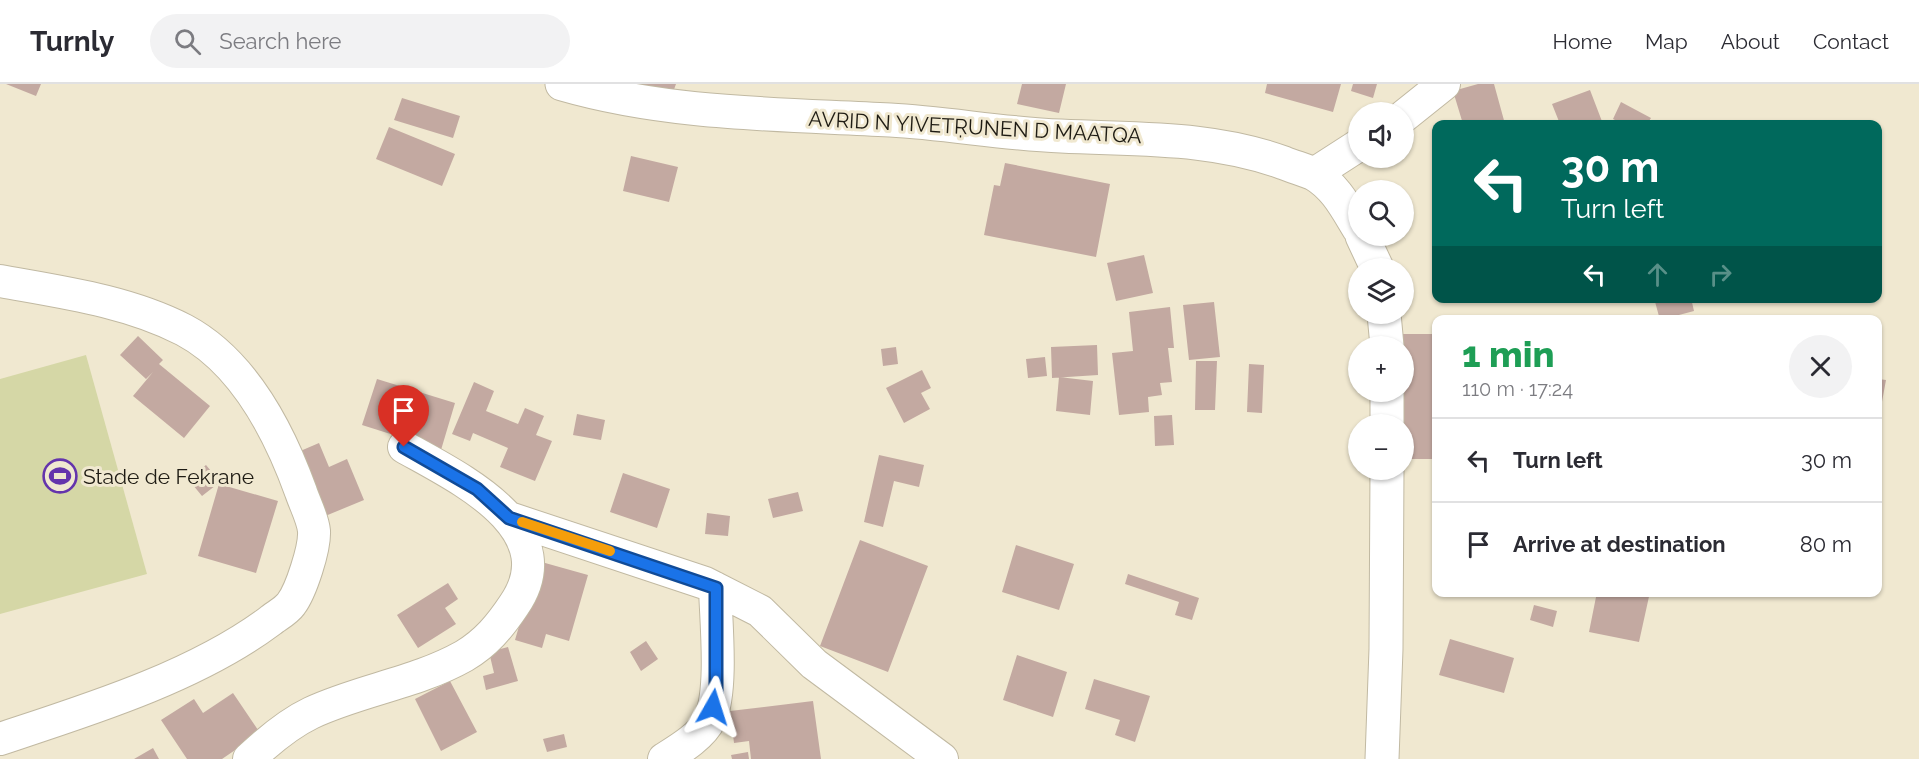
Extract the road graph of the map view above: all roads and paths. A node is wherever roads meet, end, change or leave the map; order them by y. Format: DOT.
graph roads {
  1 [pos="562,84"];
  2 [pos="1444,84"];
  3 [pos="1414,108"];
  4 [pos="1348,152"];
  5 [pos="1314,174"];
  6 [pos="1348,210"];
  7 [pos="0,280"];
  8 [pos="404,447"];
  9 [pos="1387,480"];
  10 [pos="509,518"];
  11 [pos="716,588"];
  12 [pos="0,739"];
  13 [pos="249,759"];
  14 [pos="664,759"];
  15 [pos="942,759"];
  16 [pos="1382,759"];
  1 -- 5 [label="main road, AVRID N YIVETṚUNEN D MAATQA"];
  2 -- 3 [label="street"];
  4 -- 5 [label="street"];
  5 -- 6 [label="main road, AVRID N YIVETṚUNEN D MAATQA"];
  7 -- 12 [label="street"];
  8 -- 10 [label="street"];
  9 -- 16 [label="main road"];
  10 -- 11 [label="street"];
  10 -- 13 [label="street"];
  11 -- 14 [label="street"];
  11 -- 15 [label="street"];
}
